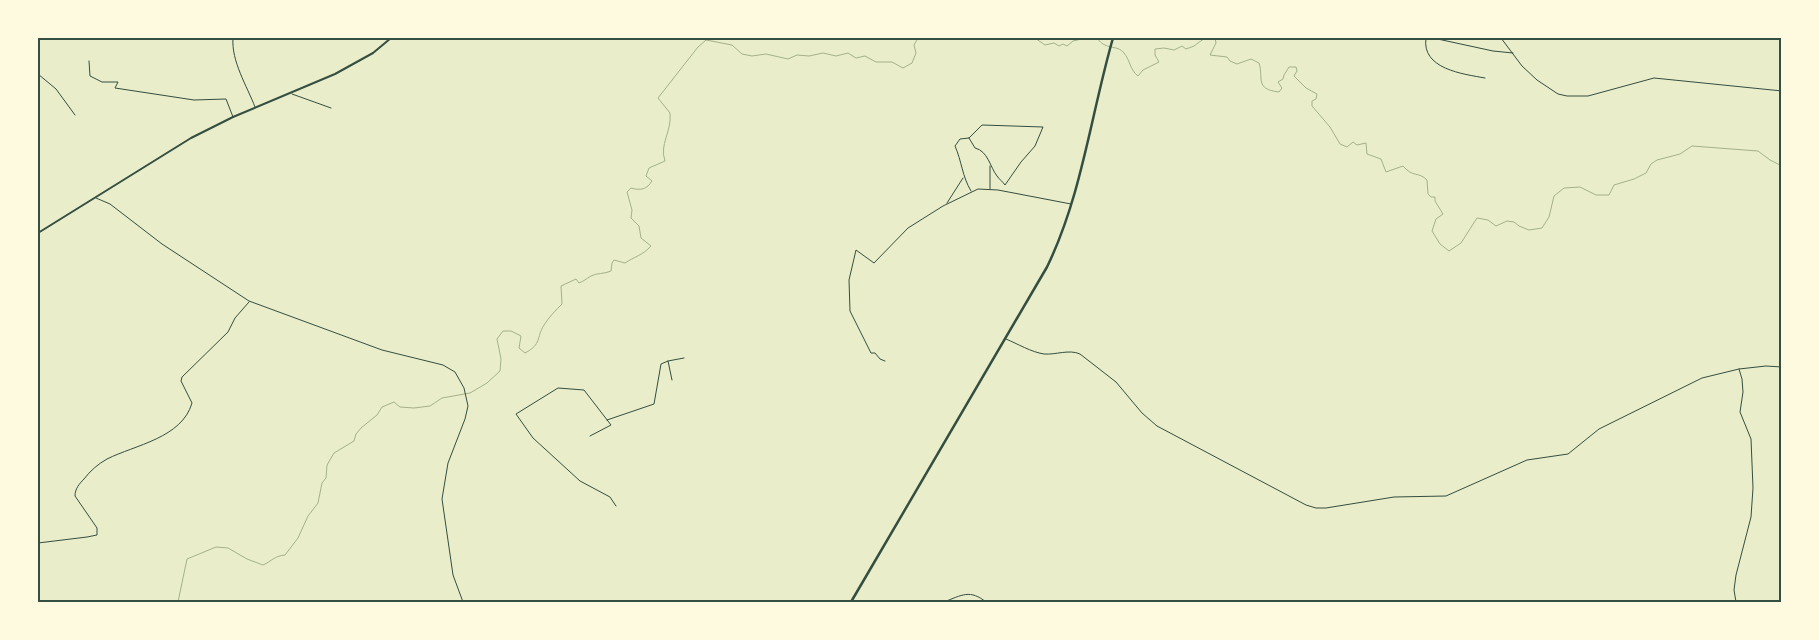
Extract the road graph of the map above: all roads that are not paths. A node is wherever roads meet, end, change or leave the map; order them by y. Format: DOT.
graph roads {
  1 [pos="233,38"];
  2 [pos="391,38"];
  3 [pos="1114,38"];
  4 [pos="1426,38"];
  5 [pos="1432,38"];
  6 [pos="1501,38"];
  7 [pos="1513,53"];
  8 [pos="89,61"];
  9 [pos="38,74"];
  10 [pos="1484,78"];
  11 [pos="1782,91"];
  12 [pos="292,93"];
  13 [pos="256,108"];
  14 [pos="331,108"];
  15 [pos="75,115"];
  16 [pos="233,118"];
  17 [pos="968,138"];
  18 [pos="990,166"];
  19 [pos="964,178"];
  20 [pos="990,190"];
  21 [pos="972,192"];
  22 [pos="96,198"];
  23 [pos="947,204"];
  24 [pos="1072,204"];
  25 [pos="38,233"];
  26 [pos="249,301"];
  27 [pos="1005,339"];
  28 [pos="684,358"];
  29 [pos="884,361"];
  30 [pos="668,362"];
  31 [pos="1782,367"];
  32 [pos="1739,370"];
  33 [pos="672,380"];
  34 [pos="606,420"];
  35 [pos="590,436"];
  36 [pos="616,506"];
  37 [pos="38,543"];
  38 [pos="463,602"];
  39 [pos="851,602"];
  40 [pos="944,602"];
  41 [pos="986,602"];
  42 [pos="1736,602"];
  1 -- 13 [label="street"];
  2 -- 12 [label="street"];
  3 -- 24 [label="main road"];
  4 -- 10 [label="street"];
  5 -- 7 [label="street"];
  6 -- 7 [label="street"];
  7 -- 11 [label="street"];
  8 -- 16 [label="street"];
  9 -- 15 [label="street"];
  12 -- 13 [label="street"];
  12 -- 14 [label="street"];
  13 -- 16 [label="street"];
  16 -- 22 [label="street"];
  17 -- 18 [label="street"];
  17 -- 18 [label="street"];
  17 -- 19 [label="street"];
  18 -- 20 [label="street"];
  19 -- 21 [label="street"];
  19 -- 23 [label="street"];
  20 -- 21 [label="street"];
  20 -- 24 [label="street"];
  21 -- 23 [label="street"];
  22 -- 25 [label="street"];
  22 -- 26 [label="street"];
  23 -- 29 [label="street"];
  24 -- 27 [label="main road"];
  26 -- 37 [label="street"];
  26 -- 38 [label="street"];
  27 -- 32 [label="street"];
  27 -- 39 [label="main road"];
  28 -- 30 [label="street"];
  30 -- 33 [label="street"];
  30 -- 34 [label="street"];
  31 -- 32 [label="street"];
  32 -- 42 [label="street"];
  34 -- 35 [label="street"];
  34 -- 36 [label="street"];
  40 -- 41 [label="street"];
}
